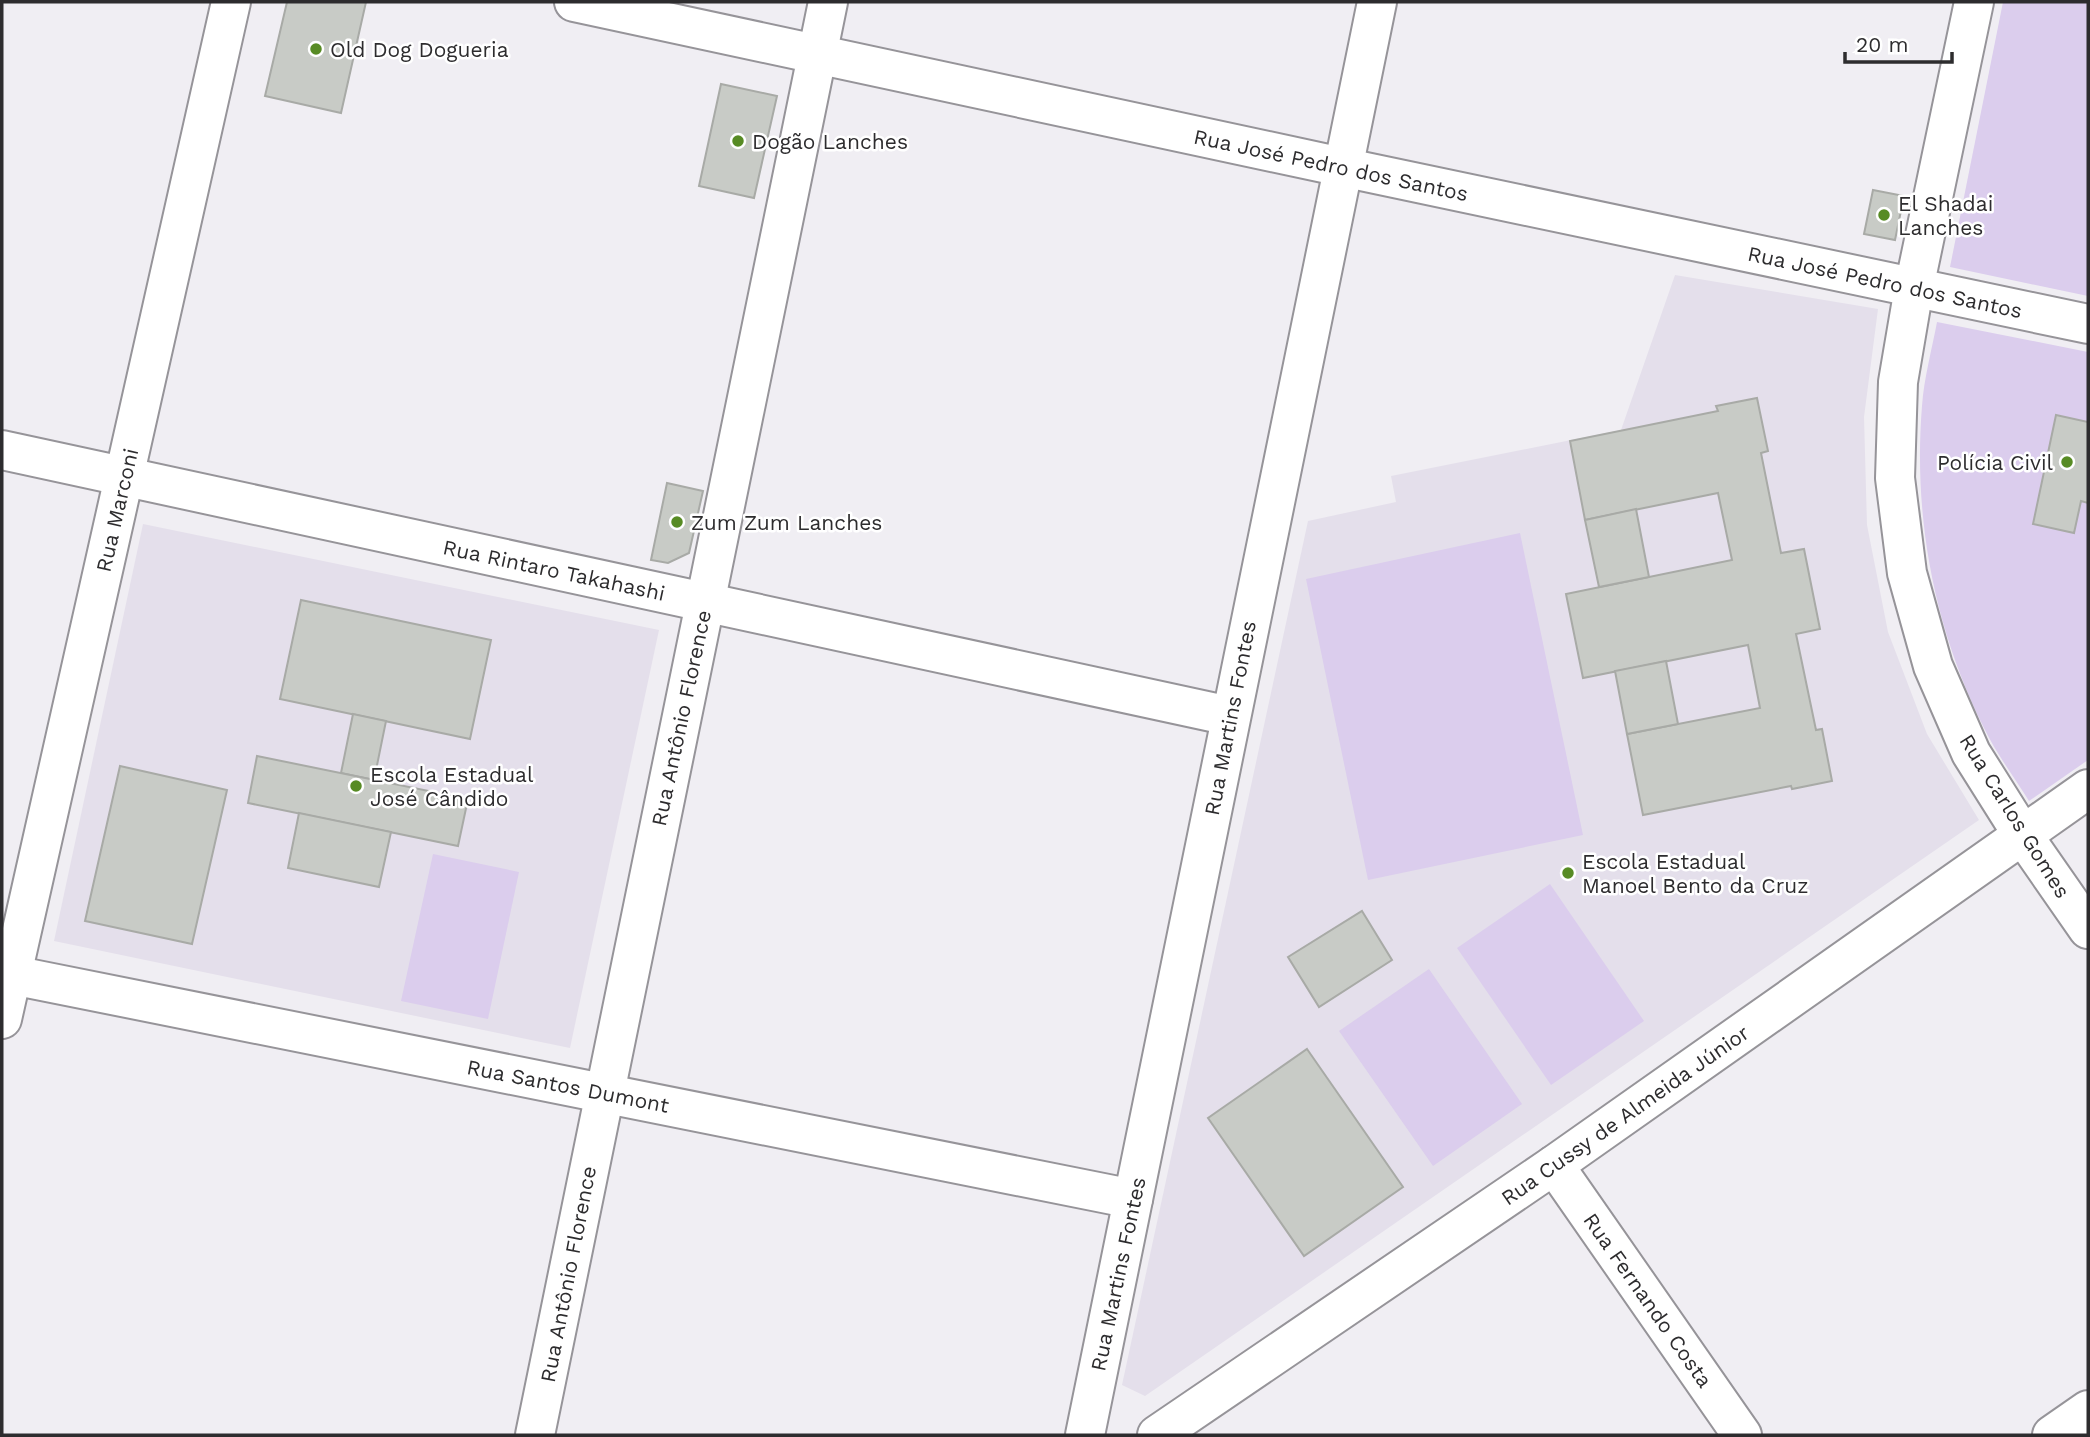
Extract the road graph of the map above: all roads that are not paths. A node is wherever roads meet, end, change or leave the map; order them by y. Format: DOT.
graph roads {
  1 [pos="231,2"];
  2 [pos="574,2"];
  3 [pos="828,2"];
  4 [pos="1377,2"];
  5 [pos="1974,2"];
  6 [pos="816,55"];
  7 [pos="1342,167"];
  8 [pos="1913,288"];
  9 [pos="2088,324"];
  10 [pos="2,450"];
  11 [pos="124,477"];
  12 [pos="705,602"];
  13 [pos="1230,716"];
  14 [pos="2088,789"];
  15 [pos="2022,835"];
  16 [pos="2088,929"];
  17 [pos="7,974"];
  18 [pos="2,1019"];
  19 [pos="604,1093"];
  20 [pos="1554,1165"];
  21 [pos="1133,1199"];
  22 [pos="2088,1410"];
  23 [pos="535,1435"];
  24 [pos="1085,1435"];
  25 [pos="1157,1435"];
  26 [pos="1742,1435"];
  27 [pos="2052,1435"];
  1 -- 11 [label="street, Rua Marconi"];
  2 -- 6 [label="street, Rua José Pedro dos Santos"];
  3 -- 6 [label="street, Rua Antônio Florence"];
  4 -- 7 [label="street, Rua Martins Fontes"];
  5 -- 8 [label="street, Rua Carlos Gomes"];
  6 -- 7 [label="street, Rua José Pedro dos Santos"];
  6 -- 12 [label="street, Rua Antônio Florence"];
  7 -- 8 [label="street, Rua José Pedro dos Santos"];
  7 -- 13 [label="street, Rua Martins Fontes"];
  8 -- 9 [label="street, Rua José Pedro dos Santos"];
  8 -- 15 [label="street, Rua Carlos Gomes"];
  10 -- 11 [label="street, Rua Rintaro Takahashi"];
  11 -- 12 [label="street, Rua Rintaro Takahashi"];
  11 -- 17 [label="street, Rua Marconi"];
  12 -- 13 [label="street, Rua Rintaro Takahashi"];
  12 -- 19 [label="street, Rua Antônio Florence"];
  13 -- 21 [label="street, Rua Martins Fontes"];
  14 -- 15 [label="street, Rua Cussy de Almeida Júnior"];
  15 -- 16 [label="street, Rua Carlos Gomes"];
  15 -- 20 [label="street, Rua Cussy de Almeida Júnior"];
  17 -- 18 [label="street, Rua Marconi"];
  17 -- 19 [label="street, Rua Santos Dumont"];
  19 -- 21 [label="street, Rua Santos Dumont"];
  19 -- 23 [label="street, Rua Antônio Florence"];
  20 -- 25 [label="street, Rua Cussy de Almeida Júnior"];
  20 -- 26 [label="street, Rua Fernando Costa"];
  21 -- 24 [label="street, Rua Martins Fontes"];
  22 -- 27 [label="street"];
}
